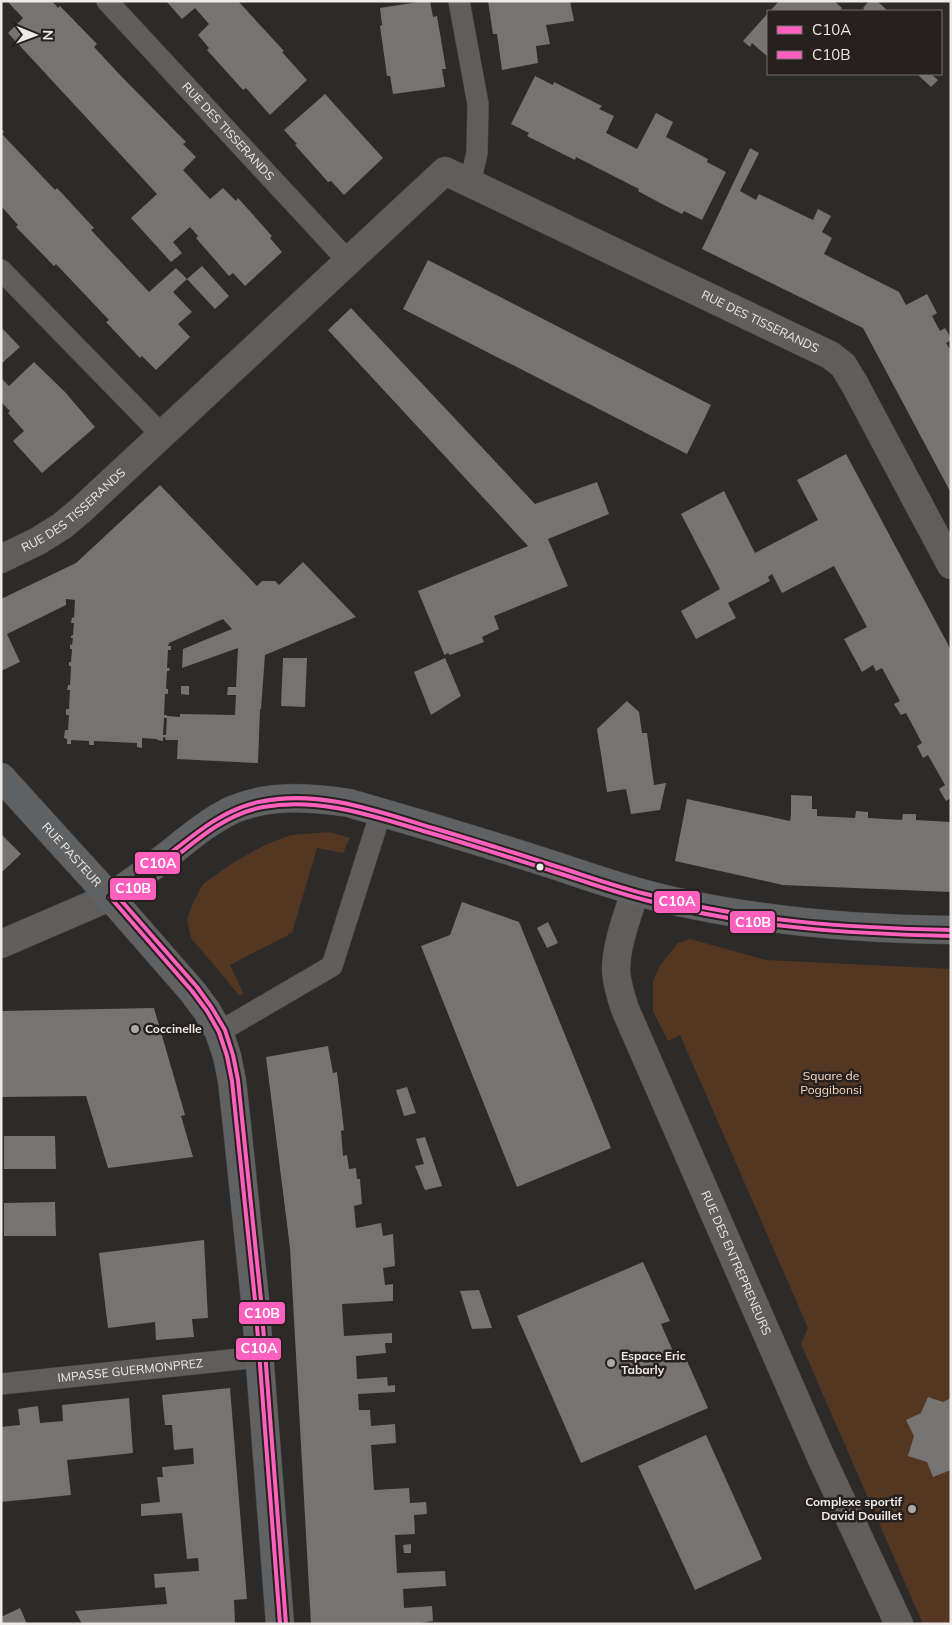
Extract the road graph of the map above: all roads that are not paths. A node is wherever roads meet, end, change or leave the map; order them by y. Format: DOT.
graph roads {
  1 [pos="106,1"];
  2 [pos="459,1"];
  3 [pos="470,183"];
  4 [pos="348,260"];
  5 [pos="1,270"];
  6 [pos="161,434"];
  7 [pos="1,558"];
  8 [pos="951,565"];
  9 [pos="1,777"];
  10 [pos="381,812"];
  11 [pos="635,892"];
  12 [pos="110,897"];
  13 [pos="951,930"];
  14 [pos="1,944"];
  15 [pos="219,1032"];
  16 [pos="260,1357"];
  17 [pos="1,1384"];
  18 [pos="280,1624"];
  19 [pos="900,1624"];
  1 -- 4 [label="lane, RUE DES TISSERANDS"];
  2 -- 3 [label="lane"];
  3 -- 4 [label="street, RUE DES TISSERANDS"];
  3 -- 8 [label="street, RUE DES TISSERANDS"];
  4 -- 6 [label="street, RUE DES TISSERANDS"];
  5 -- 6 [label="lane"];
  6 -- 7 [label="street, RUE DES TISSERANDS"];
  9 -- 12 [label="street, RUE PASTEUR"];
  10 -- 11 [label="street, RUE PASTEUR"];
  10 -- 12 [label="street, RUE PASTEUR"];
  10 -- 15 [label="lane"];
  11 -- 13 [label="street, RUE PASTEUR"];
  11 -- 19 [label="street, RUE DES ENTREPRENEURS"];
  12 -- 14 [label="street"];
  12 -- 15 [label="street"];
  15 -- 16 [label="street"];
  16 -- 17 [label="lane, IMPASSE GUERMONPREZ"];
  16 -- 18 [label="street"];
}
